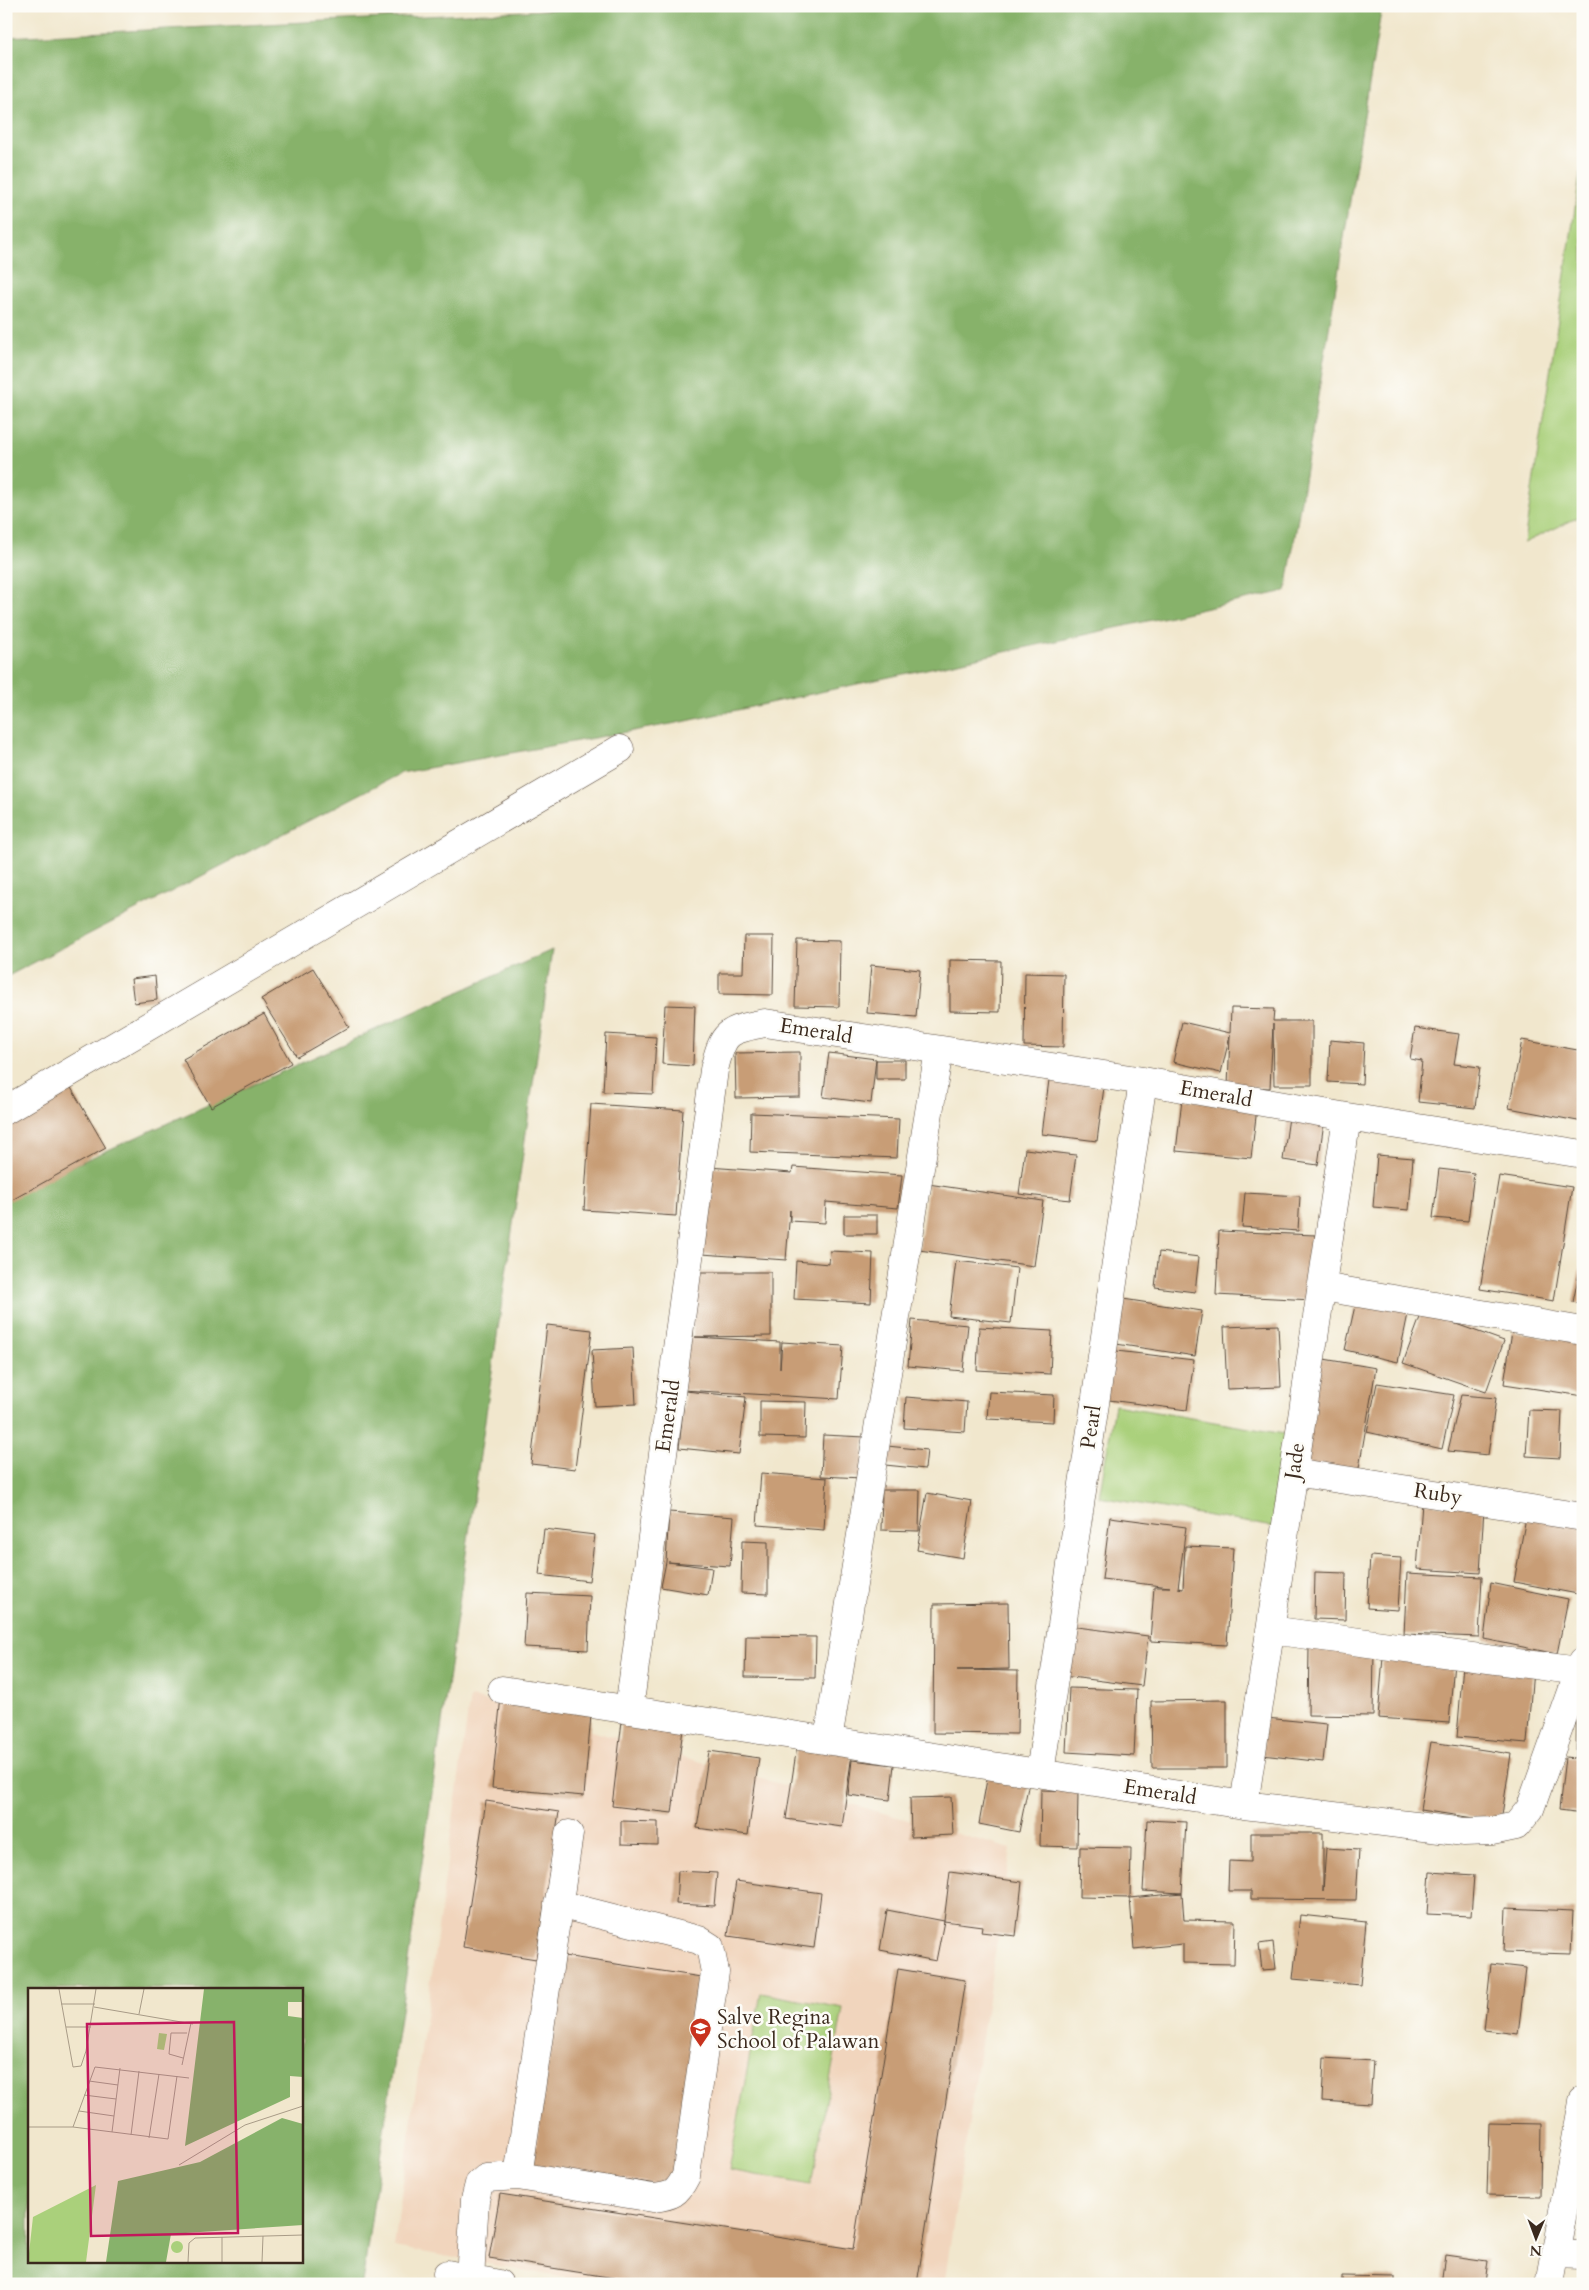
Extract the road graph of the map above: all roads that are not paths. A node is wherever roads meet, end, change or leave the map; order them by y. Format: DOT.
graph roads {
  1 [pos="620,749"];
  2 [pos="939,1050"];
  3 [pos="1143,1082"];
  4 [pos="6,1110"];
  5 [pos="1347,1117"];
  6 [pos="1583,1154"];
  7 [pos="1322,1287"];
  8 [pos="1583,1331"];
  9 [pos="1294,1472"];
  10 [pos="1583,1517"];
  11 [pos="1270,1630"];
  12 [pos="1581,1666"];
  13 [pos="502,1690"];
  14 [pos="629,1710"];
  15 [pos="828,1740"];
  16 [pos="1040,1773"];
  17 [pos="1244,1805"];
  18 [pos="569,1834"];
  19 [pos="558,1904"];
  20 [pos="1583,2101"];
  21 [pos="518,2176"];
  22 [pos="1556,2254"];
  23 [pos="1583,2256"];
  24 [pos="499,2284"];
  25 [pos="1550,2284"];
  1 -- 4 [label="street"];
  2 -- 3 [label="street, Emerald"];
  2 -- 14 [label="street, Emerald"];
  2 -- 15 [label="street"];
  3 -- 5 [label="street, Emerald"];
  3 -- 16 [label="street, Pearl"];
  5 -- 6 [label="street, Emerald"];
  5 -- 7 [label="street, Jade"];
  7 -- 8 [label="street"];
  7 -- 9 [label="street, Jade"];
  9 -- 10 [label="street, Ruby"];
  9 -- 11 [label="street, Jade"];
  11 -- 12 [label="street"];
  11 -- 17 [label="street, Jade"];
  12 -- 17 [label="street, Emerald"];
  13 -- 14 [label="street, Emerald"];
  14 -- 15 [label="street, Emerald"];
  15 -- 16 [label="street, Emerald"];
  16 -- 17 [label="street, Emerald"];
  18 -- 19 [label="street"];
  19 -- 21 [label="street"];
  19 -- 21 [label="street"];
  20 -- 22 [label="street"];
  21 -- 24 [label="street"];
  22 -- 23 [label="street"];
  22 -- 25 [label="street"];
}
